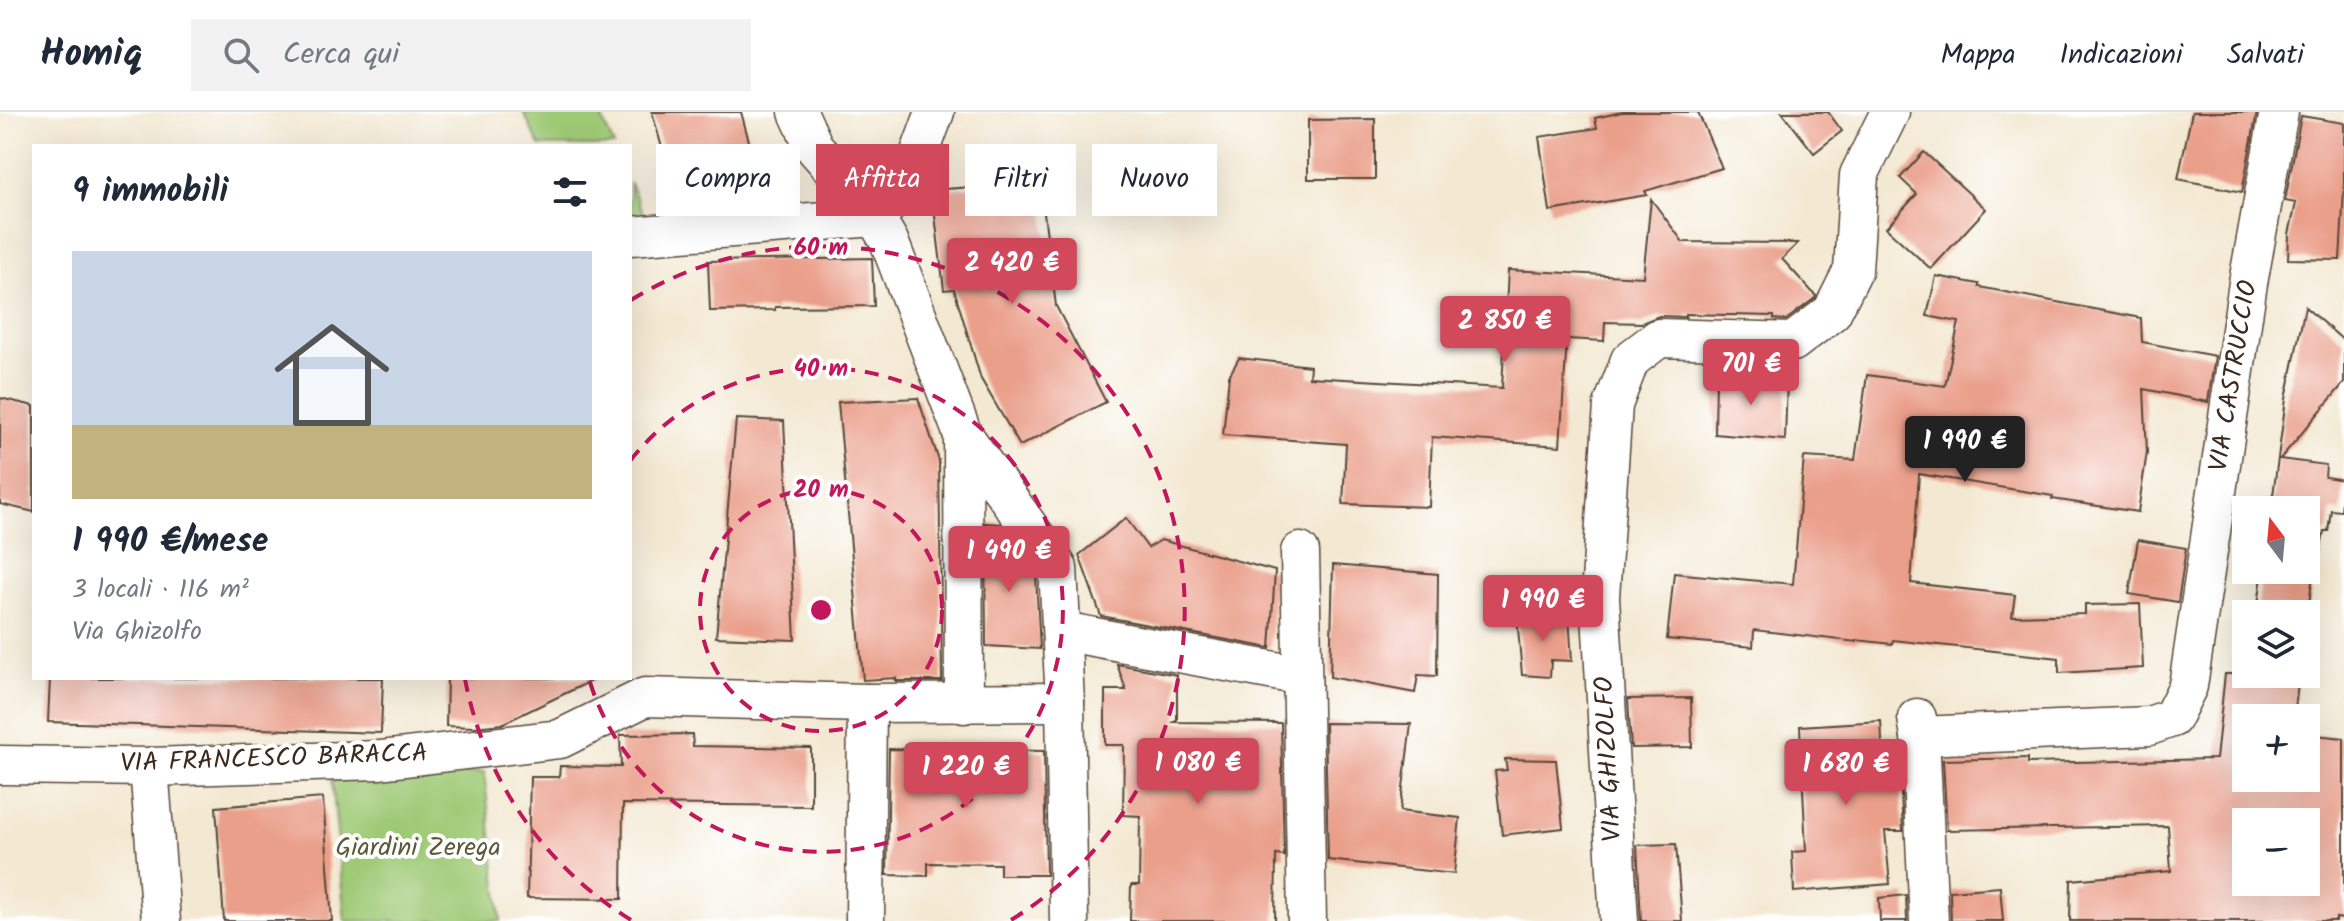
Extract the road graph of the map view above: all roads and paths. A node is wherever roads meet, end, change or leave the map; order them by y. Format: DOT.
graph roads {
  1 [pos="798,112"];
  2 [pos="935,112"];
  3 [pos="1890,112"];
  4 [pos="2279,112"];
  5 [pos="875,217"];
  6 [pos="632,236"];
  7 [pos="963,435"];
  8 [pos="1300,552"];
  9 [pos="1062,631"];
  10 [pos="1302,676"];
  11 [pos="1065,702"];
  12 [pos="867,703"];
  13 [pos="964,704"];
  14 [pos="0,765"];
  15 [pos="149,767"];
  16 [pos="161,921"];
  17 [pos="865,921"];
  18 [pos="1069,921"];
  19 [pos="1307,921"];
  20 [pos="1619,921"];
  21 [pos="1929,921"];
  1 -- 5 [label="street"];
  2 -- 5 [label="street"];
  3 -- 20 [label="street, VIA GHIZOLFO"];
  4 -- 21 [label="street, VIA CASTRUCCIO"];
  5 -- 6 [label="street"];
  5 -- 7 [label="street"];
  7 -- 9 [label="street"];
  7 -- 13 [label="street"];
  8 -- 10 [label="street"];
  9 -- 10 [label="street"];
  9 -- 11 [label="street"];
  10 -- 19 [label="street"];
  11 -- 13 [label="street, VIA FRANCESCO BARACCA"];
  11 -- 18 [label="street"];
  12 -- 13 [label="street, VIA FRANCESCO BARACCA"];
  12 -- 15 [label="street, VIA FRANCESCO BARACCA"];
  12 -- 17 [label="street"];
  14 -- 15 [label="street, VIA FRANCESCO BARACCA"];
  15 -- 16 [label="street"];
}
